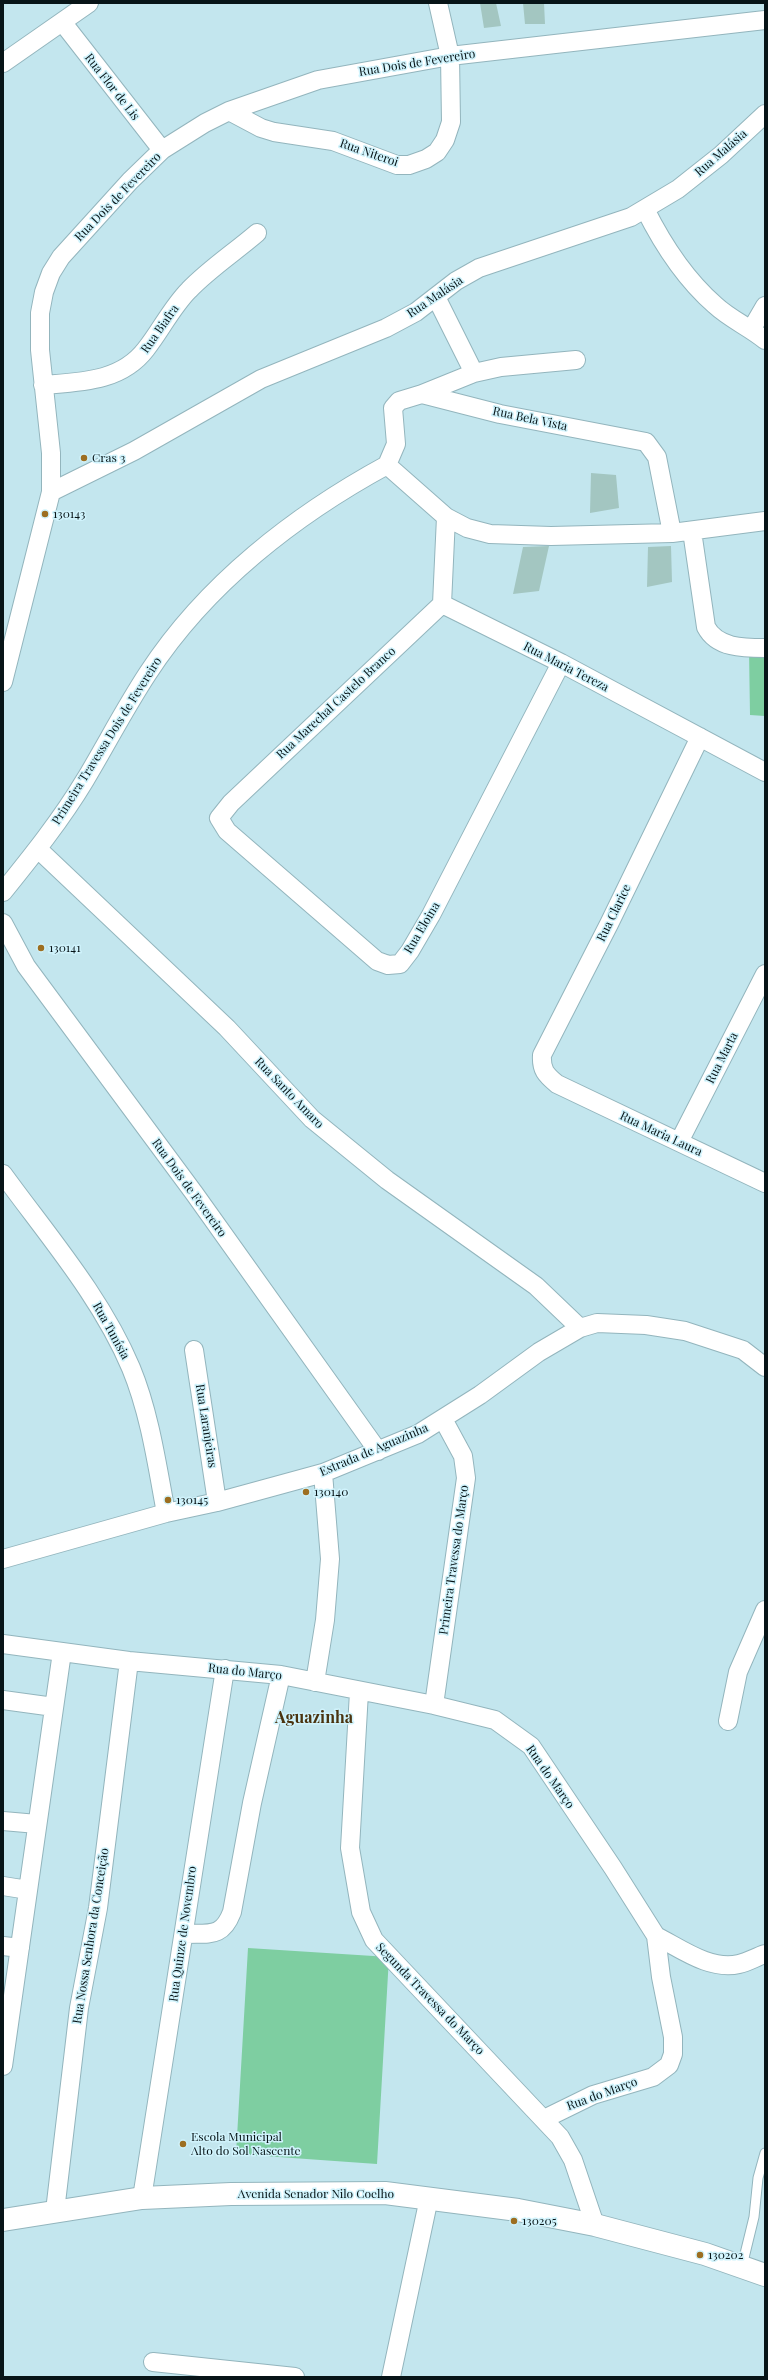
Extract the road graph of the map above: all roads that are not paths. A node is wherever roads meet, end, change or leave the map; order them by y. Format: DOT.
graph roads {
  1 [pos="89,3"];
  2 [pos="438,3"];
  3 [pos="765,20"];
  4 [pos="63,23"];
  5 [pos="450,56"];
  6 [pos="3,63"];
  7 [pos="228,111"];
  8 [pos="765,114"];
  9 [pos="162,150"];
  10 [pos="645,208"];
  11 [pos="257,234"];
  12 [pos="436,297"];
  13 [pos="765,306"];
  14 [pos="751,330"];
  15 [pos="765,340"];
  16 [pos="576,360"];
  17 [pos="474,373"];
  18 [pos="43,385"];
  19 [pos="422,394"];
  20 [pos="387,465"];
  21 [pos="51,492"];
  22 [pos="446,517"];
  23 [pos="765,521"];
  24 [pos="692,531"];
  25 [pos="672,533"];
  26 [pos="442,604"];
  27 [pos="765,648"];
  28 [pos="561,663"];
  29 [pos="3,682"];
  30 [pos="700,737"];
  31 [pos="765,772"];
  32 [pos="231,803"];
  33 [pos="38,849"];
  34 [pos="3,892"];
  35 [pos="3,923"];
  36 [pos="765,974"];
  37 [pos="556,1084"];
  38 [pos="679,1142"];
  39 [pos="3,1174"];
  40 [pos="765,1183"];
  41 [pos="580,1328"];
  42 [pos="194,1350"];
  43 [pos="765,1367"];
  44 [pos="443,1419"];
  45 [pos="378,1451"];
  46 [pos="323,1473"];
  47 [pos="217,1502"];
  48 [pos="166,1513"];
  49 [pos="3,1559"];
  50 [pos="765,1610"];
  51 [pos="3,1644"];
  52 [pos="62,1652"];
  53 [pos="129,1662"];
  54 [pos="225,1669"];
  55 [pos="281,1675"];
  56 [pos="315,1682"];
  57 [pos="359,1692"];
  58 [pos="3,1700"];
  59 [pos="434,1705"];
  60 [pos="54,1707"];
  61 [pos="728,1721"];
  62 [pos="3,1821"];
  63 [pos="37,1824"];
  64 [pos="3,1886"];
  65 [pos="28,1890"];
  66 [pos="185,1934"];
  67 [pos="656,1936"];
  68 [pos="11,1947"];
  69 [pos="765,1954"];
  70 [pos="7,2007"];
  71 [pos="3,2066"];
  72 [pos="544,2119"];
  73 [pos="765,2153"];
  74 [pos="142,2198"];
  75 [pos="429,2198"];
  76 [pos="55,2210"];
  77 [pos="3,2220"];
  78 [pos="595,2225"];
  79 [pos="742,2266"];
  80 [pos="765,2275"];
  81 [pos="153,2362"];
  82 [pos="258,2375"];
  83 [pos="295,2377"];
  84 [pos="391,2377"];
  1 -- 4 [label="street"];
  2 -- 5 [label="street, Rua Niteroi"];
  3 -- 5 [label="street, Rua Dois de Fevereiro"];
  4 -- 6 [label="street"];
  4 -- 9 [label="street, Rua Flor de Lis"];
  5 -- 7 [label="street, Rua Dois de Fevereiro"];
  5 -- 7 [label="street, Rua Niteroi"];
  7 -- 9 [label="street, Rua Dois de Fevereiro"];
  8 -- 10 [label="street, Rua Malásia"];
  9 -- 18 [label="street, Rua Dois de Fevereiro"];
  10 -- 12 [label="street, Rua Malásia"];
  10 -- 14 [label="street"];
  11 -- 18 [label="street, Rua Biafra"];
  12 -- 17 [label="street"];
  12 -- 21 [label="street, Rua Malásia"];
  13 -- 14 [label="street"];
  14 -- 15 [label="street"];
  16 -- 17 [label="street"];
  17 -- 19 [label="street"];
  18 -- 21 [label="street, Rua Dois de Fevereiro"];
  19 -- 20 [label="street"];
  19 -- 25 [label="street, Rua Bela Vista"];
  20 -- 22 [label="street"];
  20 -- 33 [label="street, Primeira Travessa Dois de Fevereiro"];
  21 -- 29 [label="street, Rua Dois de Fevereiro"];
  22 -- 25 [label="street"];
  22 -- 26 [label="street"];
  23 -- 24 [label="street"];
  24 -- 25 [label="street"];
  24 -- 27 [label="street"];
  26 -- 28 [label="street, Rua Maria Tereza"];
  26 -- 32 [label="street, Rua Marechal Castelo Branco"];
  28 -- 30 [label="street, Rua Maria Tereza"];
  28 -- 32 [label="street, Rua Eloina"];
  30 -- 31 [label="street, Rua Maria Tereza"];
  30 -- 37 [label="street, Rua Clarice"];
  33 -- 34 [label="street, Primeira Travessa Dois de Fevereiro"];
  33 -- 41 [label="street, Rua Santo Amaro"];
  35 -- 45 [label="street, Rua Dois de Fevereiro"];
  36 -- 38 [label="street, Rua Marta"];
  37 -- 38 [label="street, Rua Maria Laura"];
  38 -- 40 [label="street, Rua Maria Laura"];
  39 -- 48 [label="street, Rua Tunísia"];
  41 -- 43 [label="street, Estrada de Aguazinha"];
  41 -- 44 [label="street, Estrada de Aguazinha"];
  42 -- 47 [label="street, Rua Laranjeiras"];
  44 -- 45 [label="street, Estrada de Aguazinha"];
  44 -- 59 [label="street, Primeira Travessa do Março"];
  45 -- 46 [label="street, Estrada de Aguazinha"];
  46 -- 47 [label="street, Estrada de Aguazinha"];
  46 -- 56 [label="street"];
  47 -- 48 [label="street, Estrada de Aguazinha"];
  48 -- 49 [label="street, Estrada de Aguazinha"];
  50 -- 61 [label="street"];
  51 -- 52 [label="street, Rua do Março"];
  52 -- 53 [label="street, Rua do Março"];
  52 -- 60 [label="street"];
  53 -- 54 [label="street, Rua do Março"];
  53 -- 76 [label="street, Rua Nossa Senhora da Conceição"];
  54 -- 55 [label="street, Rua do Março"];
  54 -- 66 [label="street, Rua Quinze de Novembro"];
  55 -- 56 [label="street, Rua do Março"];
  55 -- 66 [label="street"];
  56 -- 57 [label="street, Rua do Março"];
  57 -- 59 [label="street, Rua do Março"];
  57 -- 72 [label="street, Segunda Travessa do Março"];
  58 -- 60 [label="street"];
  59 -- 67 [label="street, Rua do Março"];
  60 -- 63 [label="street"];
  62 -- 63 [label="street"];
  63 -- 65 [label="street"];
  64 -- 65 [label="street"];
  65 -- 68 [label="street"];
  66 -- 74 [label="street, Rua Quinze de Novembro"];
  67 -- 69 [label="street"];
  67 -- 72 [label="street, Rua do Março"];
  68 -- 70 [label="street"];
  70 -- 71 [label="street"];
  72 -- 78 [label="street, Segunda Travessa do Março"];
  73 -- 79 [label="lane"];
  74 -- 75 [label="main road, Avenida Senador Nilo Coelho"];
  74 -- 76 [label="main road, Avenida Senador Nilo Coelho"];
  75 -- 78 [label="main road, Avenida Senador Nilo Coelho"];
  75 -- 84 [label="street"];
  76 -- 77 [label="main road, Avenida Senador Nilo Coelho"];
  78 -- 79 [label="main road, Avenida Senador Nilo Coelho"];
  79 -- 80 [label="main road, Avenida Senador Nilo Coelho"];
  81 -- 82 [label="street"];
  82 -- 83 [label="street"];
}
